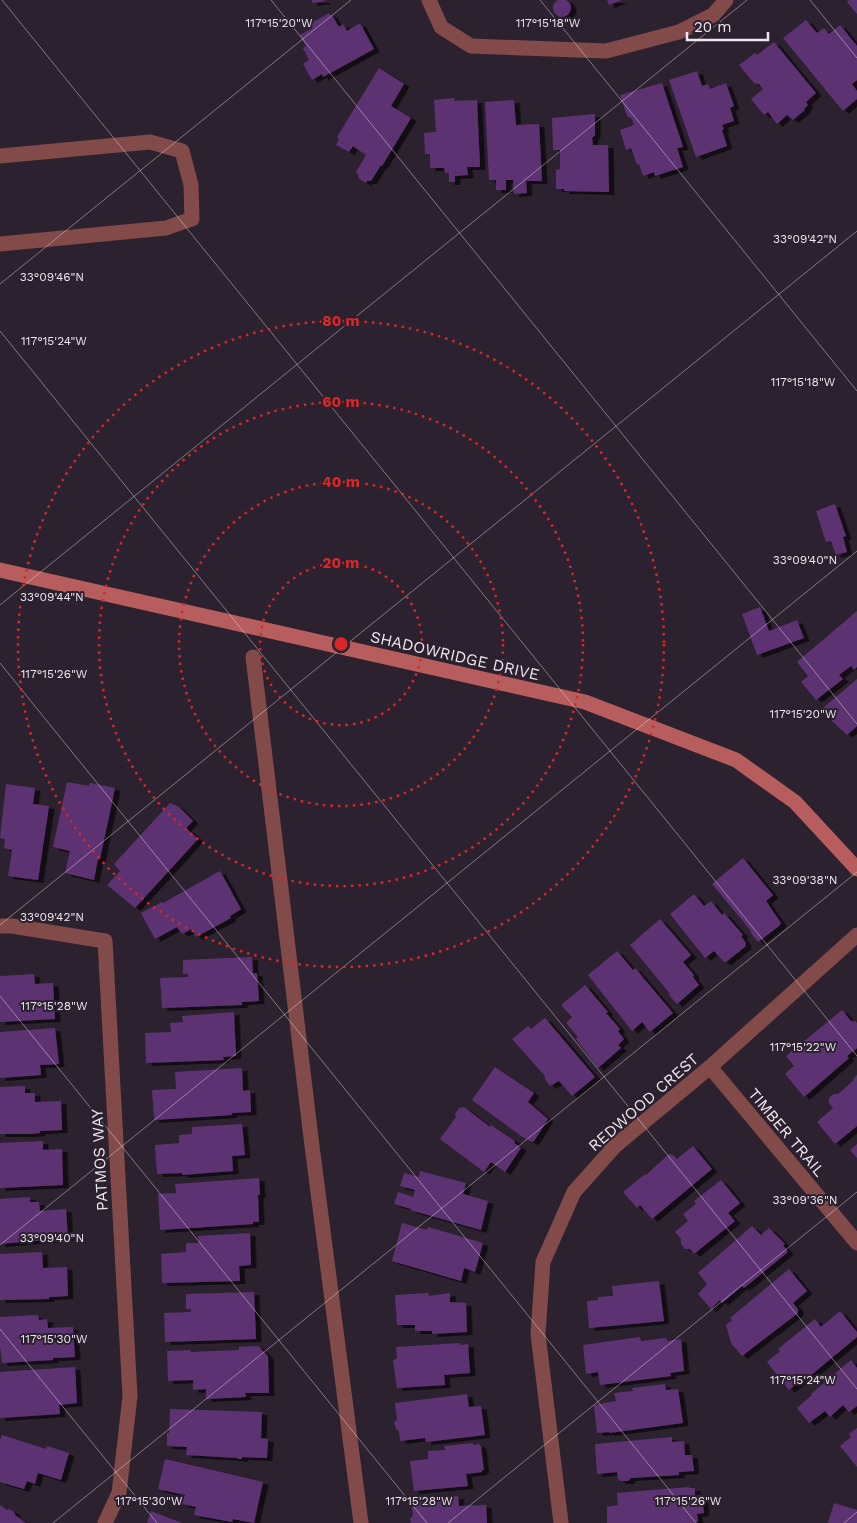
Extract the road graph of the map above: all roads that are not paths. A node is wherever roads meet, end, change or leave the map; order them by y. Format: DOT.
graph roads {
  1 [pos="429,0"];
  2 [pos="726,0"];
  3 [pos="0,156"];
  4 [pos="0,244"];
  5 [pos="0,570"];
  6 [pos="253,657"];
  7 [pos="857,869"];
  8 [pos="0,926"];
  9 [pos="857,936"];
  10 [pos="710,1067"];
  11 [pos="857,1243"];
  12 [pos="105,1523"];
  13 [pos="360,1523"];
  14 [pos="561,1523"];
  1 -- 2 [label="street"];
  3 -- 4 [label="street"];
  5 -- 7 [label="street, SHADOWRIDGE DRIVE"];
  6 -- 13 [label="street"];
  8 -- 12 [label="street, PATMOS WAY"];
  9 -- 10 [label="street, REDWOOD CREST"];
  10 -- 11 [label="street, TIMBER TRAIL"];
  10 -- 14 [label="street, REDWOOD CREST"];
}
